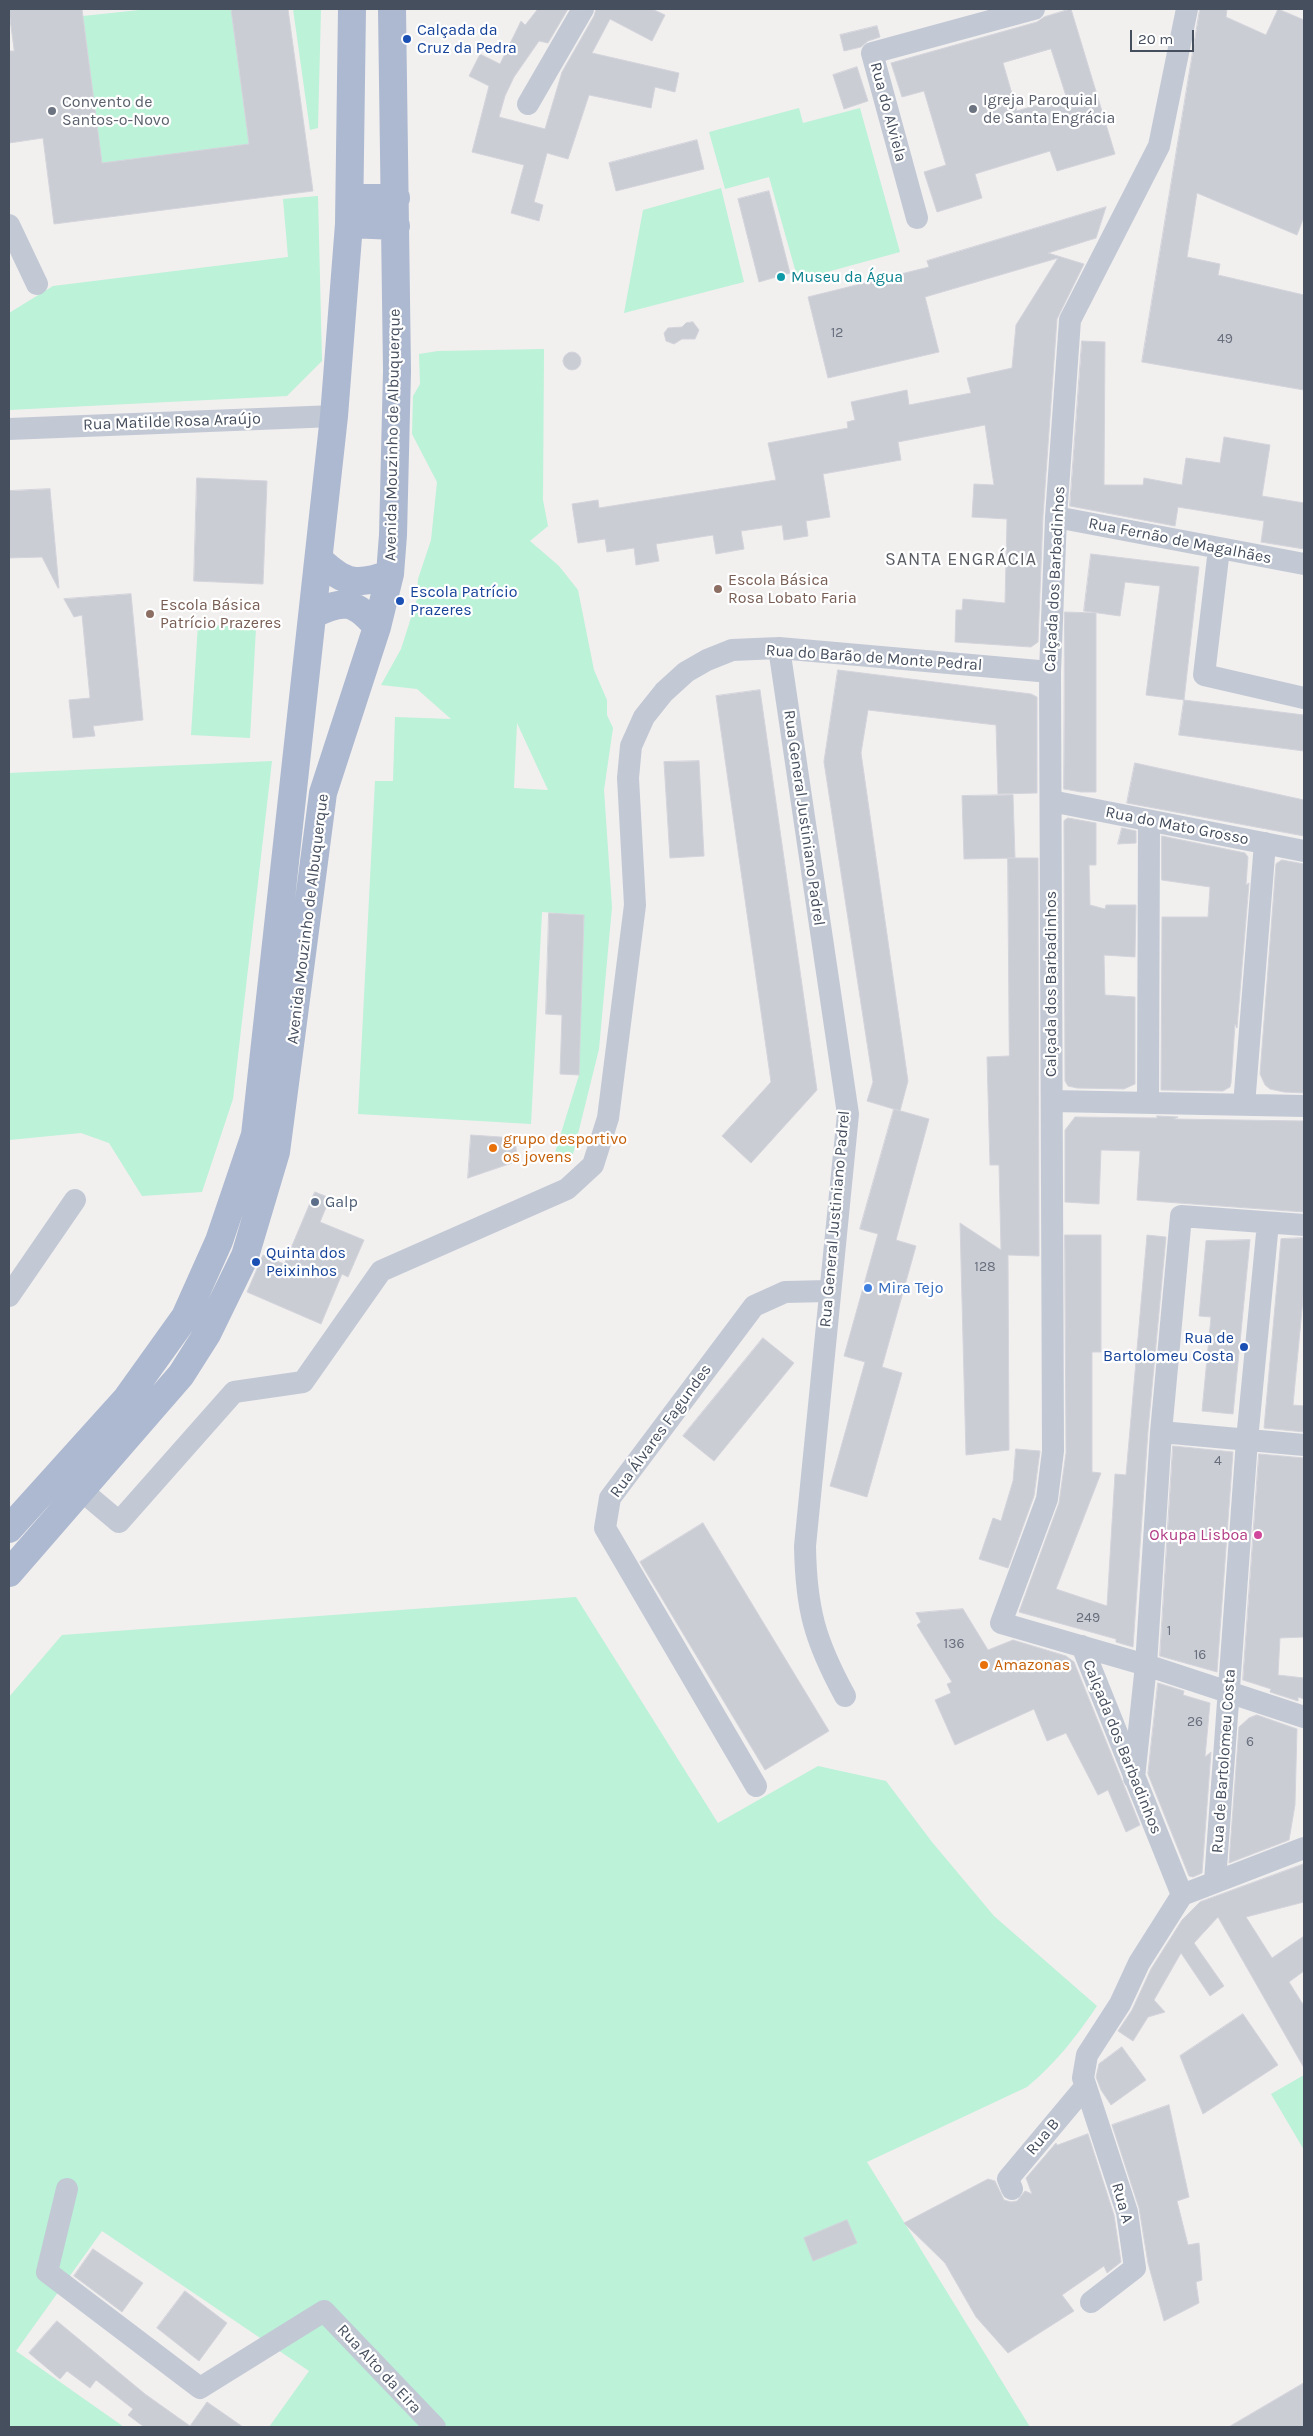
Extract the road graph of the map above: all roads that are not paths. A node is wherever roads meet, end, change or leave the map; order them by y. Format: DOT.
graph roads {
  1 [pos="352,9"];
  2 [pos="392,9"];
  3 [pos="583,9"];
  4 [pos="1034,9"];
  5 [pos="1187,9"];
  6 [pos="528,104"];
  7 [pos="396,198"];
  8 [pos="350,211"];
  9 [pos="917,218"];
  10 [pos="9,224"];
  11 [pos="396,226"];
  12 [pos="37,284"];
  13 [pos="334,416"];
  14 [pos="9,429"];
  15 [pos="1056,517"];
  16 [pos="1219,549"];
  17 [pos="320,560"];
  18 [pos="1304,564"];
  19 [pos="390,574"];
  20 [pos="314,614"];
  21 [pos="377,627"];
  22 [pos="779,648"];
  23 [pos="1050,672"];
  24 [pos="1304,698"];
  25 [pos="1051,802"];
  26 [pos="1149,821"];
  27 [pos="1264,844"];
  28 [pos="1304,851"];
  29 [pos="1052,1101"];
  30 [pos="1148,1103"];
  31 [pos="1244,1105"];
  32 [pos="1304,1106"];
  33 [pos="75,1200"];
  34 [pos="1268,1223"];
  35 [pos="1304,1226"];
  36 [pos="828,1292"];
  37 [pos="9,1296"];
  38 [pos="1162,1432"];
  39 [pos="1247,1440"];
  40 [pos="1304,1445"];
  41 [pos="82,1490"];
  42 [pos="9,1529"];
  43 [pos="9,1573"];
  44 [pos="1082,1646"];
  45 [pos="1146,1665"];
  46 [pos="1229,1693"];
  47 [pos="845,1696"];
  48 [pos="1304,1717"];
  49 [pos="1134,1778"];
  50 [pos="756,1786"];
  51 [pos="1304,1848"];
  52 [pos="1215,1881"];
  53 [pos="1182,1894"];
  54 [pos="1085,2086"];
  55 [pos="67,2189"];
  56 [pos="1012,2189"];
  57 [pos="1091,2302"];
  58 [pos="435,2427"];
  1 -- 8 [label="main road, Avenida Mouzinho de Albuquerque"];
  2 -- 7 [label="main road, Avenida Mouzinho de Albuquerque"];
  3 -- 6 [label="street"];
  4 -- 9 [label="street, Rua do Alviela"];
  5 -- 15 [label="street, Calçada dos Barbadinhos"];
  7 -- 8 [label="main road"];
  7 -- 11 [label="main road, Avenida Mouzinho de Albuquerque"];
  8 -- 11 [label="main road"];
  8 -- 13 [label="main road, Avenida Mouzinho de Albuquerque"];
  10 -- 12 [label="street"];
  11 -- 19 [label="main road, Avenida Mouzinho de Albuquerque"];
  13 -- 14 [label="street, Rua Matilde Rosa Araújo"];
  13 -- 17 [label="main road, Avenida Mouzinho de Albuquerque"];
  15 -- 16 [label="street, Rua Fernão de Magalhães"];
  15 -- 23 [label="street, Calçada dos Barbadinhos"];
  16 -- 18 [label="street, Rua Fernão de Magalhães"];
  16 -- 24 [label="street"];
  17 -- 19 [label="main road"];
  17 -- 20 [label="main road, Avenida Mouzinho de Albuquerque"];
  19 -- 21 [label="main road, Avenida Mouzinho de Albuquerque"];
  20 -- 21 [label="main road"];
  20 -- 42 [label="main road, Avenida Mouzinho de Albuquerque"];
  21 -- 41 [label="main road, Avenida Mouzinho de Albuquerque"];
  22 -- 23 [label="street, Rua do Barão de Monte Pedral"];
  22 -- 36 [label="street, Rua General Justiniano Padrel"];
  22 -- 41 [label="street, Rua do Barão de Monte Pedral"];
  23 -- 25 [label="street, Calçada dos Barbadinhos"];
  25 -- 26 [label="street, Rua do Mato Grosso"];
  25 -- 29 [label="street, Calçada dos Barbadinhos"];
  26 -- 27 [label="street, Rua do Mato Grosso"];
  26 -- 30 [label="street"];
  27 -- 28 [label="street, Rua do Mato Grosso"];
  27 -- 31 [label="street"];
  29 -- 30 [label="street"];
  29 -- 44 [label="street, Calçada dos Barbadinhos"];
  30 -- 31 [label="street"];
  31 -- 32 [label="street"];
  33 -- 37 [label="street"];
  34 -- 35 [label="street"];
  34 -- 38 [label="street"];
  34 -- 39 [label="street, Rua de Bartolomeu Costa"];
  36 -- 47 [label="street, Rua General Justiniano Padrel"];
  36 -- 50 [label="street, Rua Álvares Fagundes"];
  38 -- 39 [label="street"];
  38 -- 45 [label="street"];
  39 -- 40 [label="street"];
  39 -- 46 [label="street, Rua de Bartolomeu Costa"];
  41 -- 43 [label="main road, Avenida Mouzinho de Albuquerque"];
  44 -- 45 [label="street"];
  44 -- 49 [label="street, Calçada dos Barbadinhos"];
  45 -- 46 [label="street"];
  45 -- 49 [label="street"];
  46 -- 48 [label="street"];
  46 -- 52 [label="street, Rua de Bartolomeu Costa"];
  49 -- 53 [label="street, Calçada dos Barbadinhos"];
  51 -- 52 [label="street"];
  52 -- 53 [label="street"];
  53 -- 54 [label="street"];
  54 -- 56 [label="street, Rua B"];
  54 -- 57 [label="street, Rua A"];
  55 -- 58 [label="street, Rua Alto da Eira"];
}
